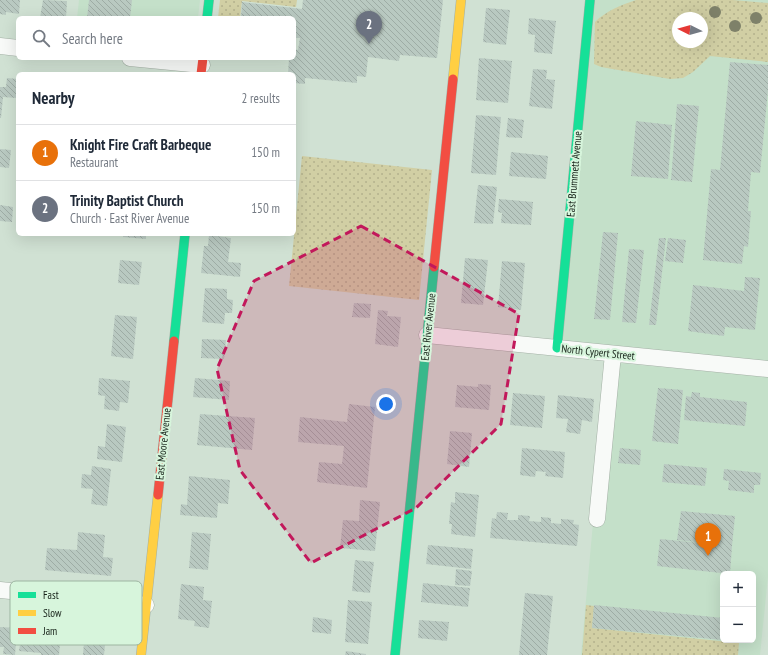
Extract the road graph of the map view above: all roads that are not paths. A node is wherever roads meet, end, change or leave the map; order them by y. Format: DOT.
graph roads {
  1 [pos="209,0"];
  2 [pos="461,0"];
  3 [pos="590,0"];
  4 [pos="207,16"];
  5 [pos="0,46"];
  6 [pos="16,48"];
  7 [pos="148,60"];
  8 [pos="202,66"];
  9 [pos="185,236"];
  10 [pos="427,335"];
  11 [pos="557,348"];
  12 [pos="613,354"];
  13 [pos="768,369"];
  14 [pos="597,519"];
  15 [pos="0,590"];
  16 [pos="10,591"];
  17 [pos="142,605"];
  18 [pos="146,605"];
  19 [pos="141,655"];
  20 [pos="395,655"];
  1 -- 4 [label="street"];
  2 -- 10 [label="street, East River Avenue"];
  3 -- 11 [label="street, East Brummett Avenue"];
  5 -- 6 [label="street"];
  7 -- 8 [label="street"];
  9 -- 18 [label="street, East Moore Avenue"];
  10 -- 11 [label="street, North Cypert Street"];
  10 -- 20 [label="street, East River Avenue"];
  11 -- 12 [label="street, North Cypert Street"];
  12 -- 13 [label="street, North Cypert Street"];
  12 -- 14 [label="street"];
  15 -- 16 [label="street"];
  17 -- 18 [label="street"];
  18 -- 19 [label="street, East Moore Avenue"];
}
